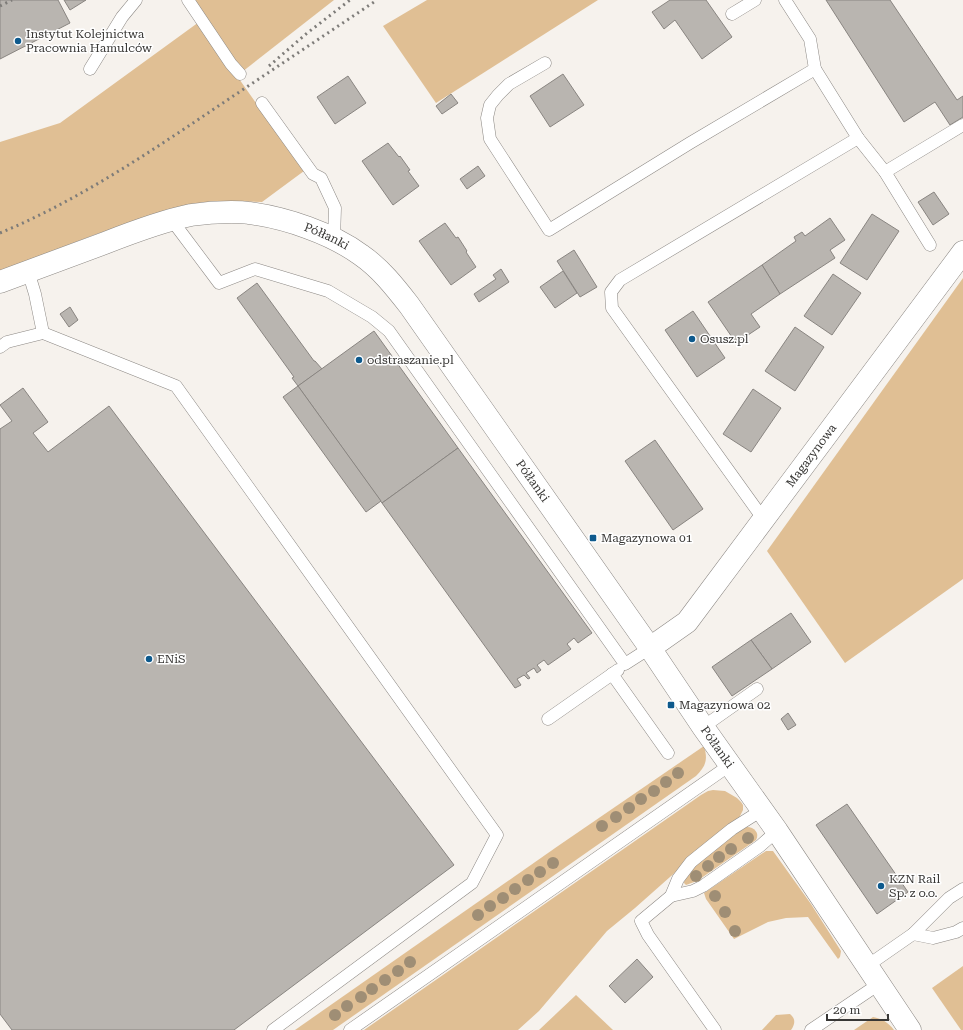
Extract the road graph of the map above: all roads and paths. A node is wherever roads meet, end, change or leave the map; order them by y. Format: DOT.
graph roads {
  1 [pos="136,0"];
  2 [pos="188,0"];
  3 [pos="755,0"];
  4 [pos="785,0"];
  5 [pos="732,14"];
  6 [pos="545,63"];
  7 [pos="815,68"];
  8 [pos="90,69"];
  9 [pos="240,74"];
  10 [pos="262,103"];
  11 [pos="963,126"];
  12 [pos="858,138"];
  13 [pos="885,172"];
  14 [pos="171,219"];
  15 [pos="334,238"];
  16 [pos="930,245"];
  17 [pos="963,252"];
  18 [pos="28,271"];
  19 [pos="0,282"];
  20 [pos="43,333"];
  21 [pos="0,348"];
  22 [pos="764,520"];
  23 [pos="650,648"];
  24 [pos="625,664"];
  25 [pos="612,674"];
  26 [pos="757,689"];
  27 [pos="548,719"];
  28 [pos="703,727"];
  29 [pos="668,753"];
  30 [pos="730,765"];
  31 [pos="762,810"];
  32 [pos="777,831"];
  33 [pos="963,889"];
  34 [pos="671,896"];
  35 [pos="963,928"];
  36 [pos="913,934"];
  37 [pos="867,966"];
  38 [pos="879,984"];
  39 [pos="825,1026"];
  40 [pos="273,1030"];
  41 [pos="350,1030"];
  42 [pos="715,1030"];
  43 [pos="811,1030"];
  44 [pos="910,1030"];
  1 -- 8 [label="lane"];
  2 -- 9 [label="lane"];
  3 -- 5 [label="lane"];
  4 -- 7 [label="lane"];
  6 -- 7 [label="lane"];
  7 -- 12 [label="lane"];
  10 -- 15 [label="lane"];
  11 -- 13 [label="lane"];
  12 -- 13 [label="lane"];
  12 -- 22 [label="lane"];
  13 -- 16 [label="lane"];
  14 -- 15 [label="street, Półłanki"];
  14 -- 18 [label="street, Półłanki"];
  14 -- 24 [label="lane"];
  15 -- 23 [label="street, Półłanki"];
  17 -- 22 [label="street, Magazynowa"];
  18 -- 19 [label="street, Półłanki"];
  18 -- 20 [label="lane"];
  20 -- 21 [label="lane"];
  20 -- 40 [label="lane"];
  22 -- 23 [label="street, Magazynowa"];
  23 -- 24 [label="lane"];
  23 -- 28 [label="street, Półłanki"];
  24 -- 25 [label="lane"];
  25 -- 27 [label="lane"];
  25 -- 29 [label="lane"];
  26 -- 28 [label="lane"];
  28 -- 30 [label="street, Półłanki"];
  30 -- 31 [label="street, Półłanki"];
  30 -- 41 [label="lane"];
  31 -- 32 [label="street, Półłanki"];
  31 -- 34 [label="lane"];
  32 -- 34 [label="lane"];
  32 -- 37 [label="street, Półłanki"];
  33 -- 36 [label="lane"];
  34 -- 42 [label="lane"];
  35 -- 36 [label="lane"];
  36 -- 37 [label="lane"];
  37 -- 38 [label="street, Półłanki"];
  38 -- 39 [label="lane"];
  38 -- 44 [label="street, Półłanki"];
  39 -- 43 [label="lane"];
}
